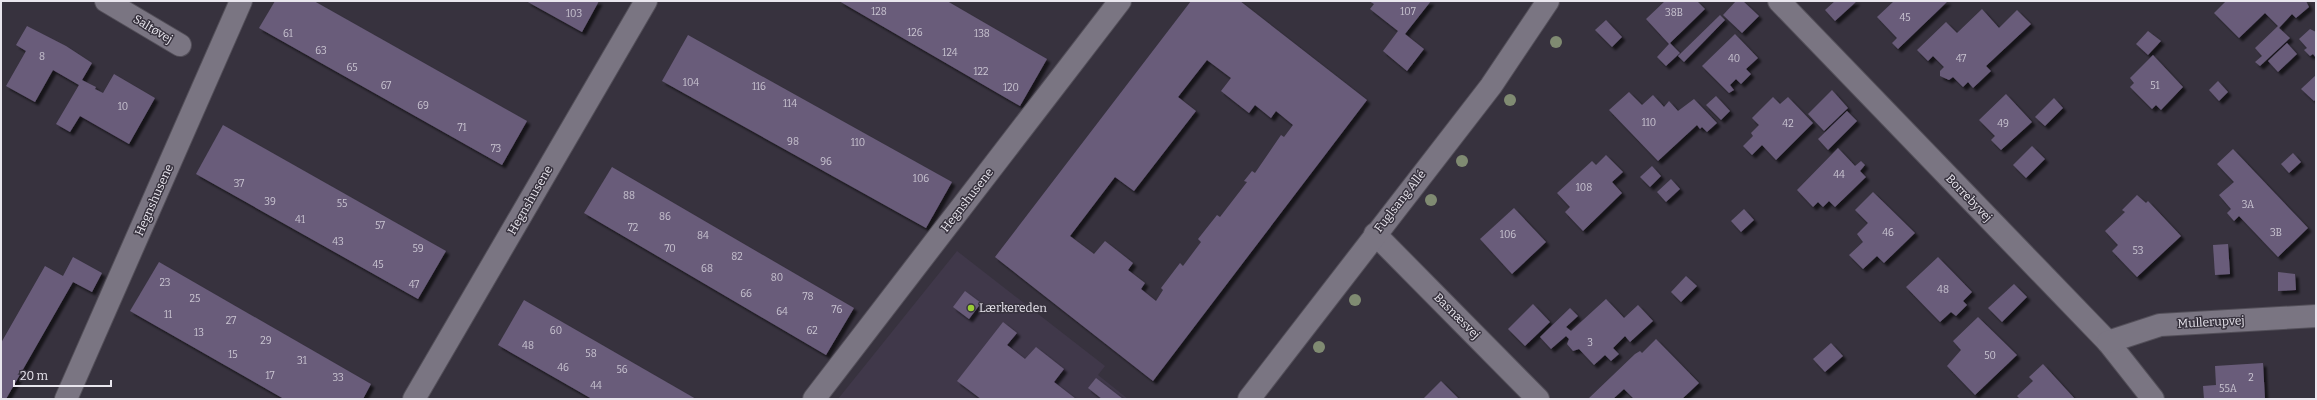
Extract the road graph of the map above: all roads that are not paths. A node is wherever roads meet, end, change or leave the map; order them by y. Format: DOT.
graph roads {
  1 [pos="106,1"];
  2 [pos="241,1"];
  3 [pos="646,1"];
  4 [pos="1120,1"];
  5 [pos="1548,1"];
  6 [pos="1780,1"];
  7 [pos="180,45"];
  8 [pos="1375,234"];
  9 [pos="2316,316"];
  10 [pos="2108,342"];
  11 [pos="66,399"];
  12 [pos="414,399"];
  13 [pos="814,399"];
  14 [pos="1249,399"];
  15 [pos="1538,399"];
  16 [pos="2153,399"];
  1 -- 7 [label="street, Saltøvej"];
  2 -- 11 [label="street, Hegnshusene"];
  3 -- 12 [label="street, Hegnshusene"];
  4 -- 13 [label="street, Hegnshusene"];
  5 -- 8 [label="street, Fuglsang Allé"];
  6 -- 10 [label="street, Borrebyvej"];
  8 -- 14 [label="street, Fuglsang Allé"];
  8 -- 15 [label="street, Basnæsvej"];
  9 -- 10 [label="street, Mullerupvej"];
  10 -- 16 [label="street, Borrebyvej"];
}
